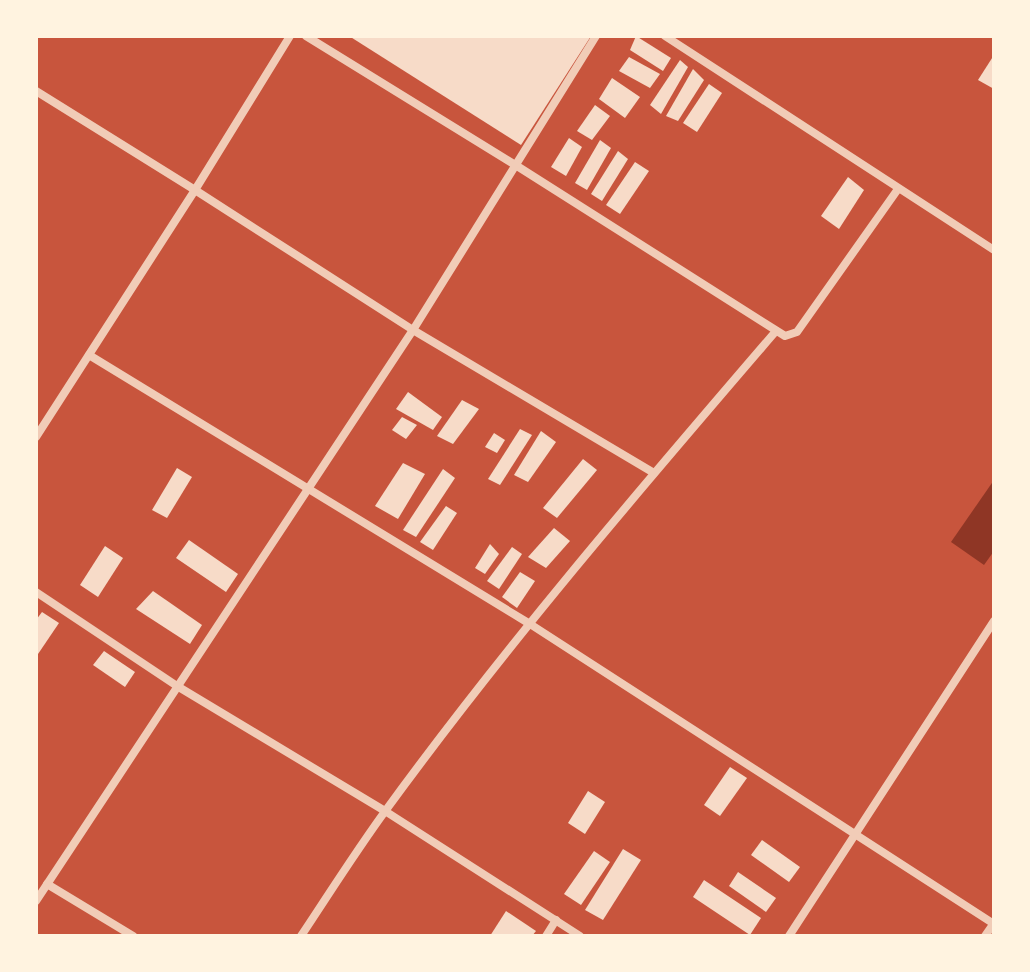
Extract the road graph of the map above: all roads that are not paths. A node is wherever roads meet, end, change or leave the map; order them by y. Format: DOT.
graph roads {
  1 [pos="290,36"];
  2 [pos="306,36"];
  3 [pos="596,36"];
  4 [pos="665,36"];
  5 [pos="36,91"];
  6 [pos="517,166"];
  7 [pos="898,189"];
  8 [pos="195,190"];
  9 [pos="994,250"];
  10 [pos="413,330"];
  11 [pos="776,331"];
  12 [pos="89,355"];
  13 [pos="36,437"];
  14 [pos="654,473"];
  15 [pos="306,489"];
  16 [pos="36,592"];
  17 [pos="994,621"];
  18 [pos="530,624"];
  19 [pos="991,632"];
  20 [pos="177,686"];
  21 [pos="385,811"];
  22 [pos="855,833"];
  23 [pos="47,884"];
  24 [pos="36,901"];
  25 [pos="556,920"];
  26 [pos="994,923"];
  27 [pos="133,936"];
  28 [pos="301,936"];
  29 [pos="546,936"];
  30 [pos="580,936"];
  31 [pos="789,936"];
  32 [pos="985,936"];
  1 -- 8 [label="street"];
  2 -- 6 [label="street"];
  3 -- 6 [label="street"];
  4 -- 7 [label="street"];
  5 -- 8 [label="street"];
  6 -- 10 [label="street"];
  6 -- 11 [label="street"];
  7 -- 9 [label="street"];
  7 -- 11 [label="street"];
  8 -- 10 [label="street"];
  8 -- 12 [label="street"];
  10 -- 14 [label="street"];
  10 -- 15 [label="street"];
  11 -- 14 [label="street"];
  12 -- 13 [label="street"];
  12 -- 15 [label="street"];
  14 -- 18 [label="street"];
  15 -- 18 [label="street"];
  15 -- 20 [label="street"];
  16 -- 20 [label="street"];
  17 -- 19 [label="street"];
  18 -- 21 [label="street"];
  18 -- 22 [label="street"];
  19 -- 22 [label="street"];
  20 -- 21 [label="street"];
  20 -- 23 [label="street"];
  21 -- 25 [label="street"];
  21 -- 28 [label="street"];
  22 -- 26 [label="street"];
  22 -- 31 [label="street"];
  23 -- 24 [label="street"];
  23 -- 27 [label="street"];
  25 -- 29 [label="street"];
  25 -- 30 [label="street"];
  26 -- 32 [label="street"];
}
